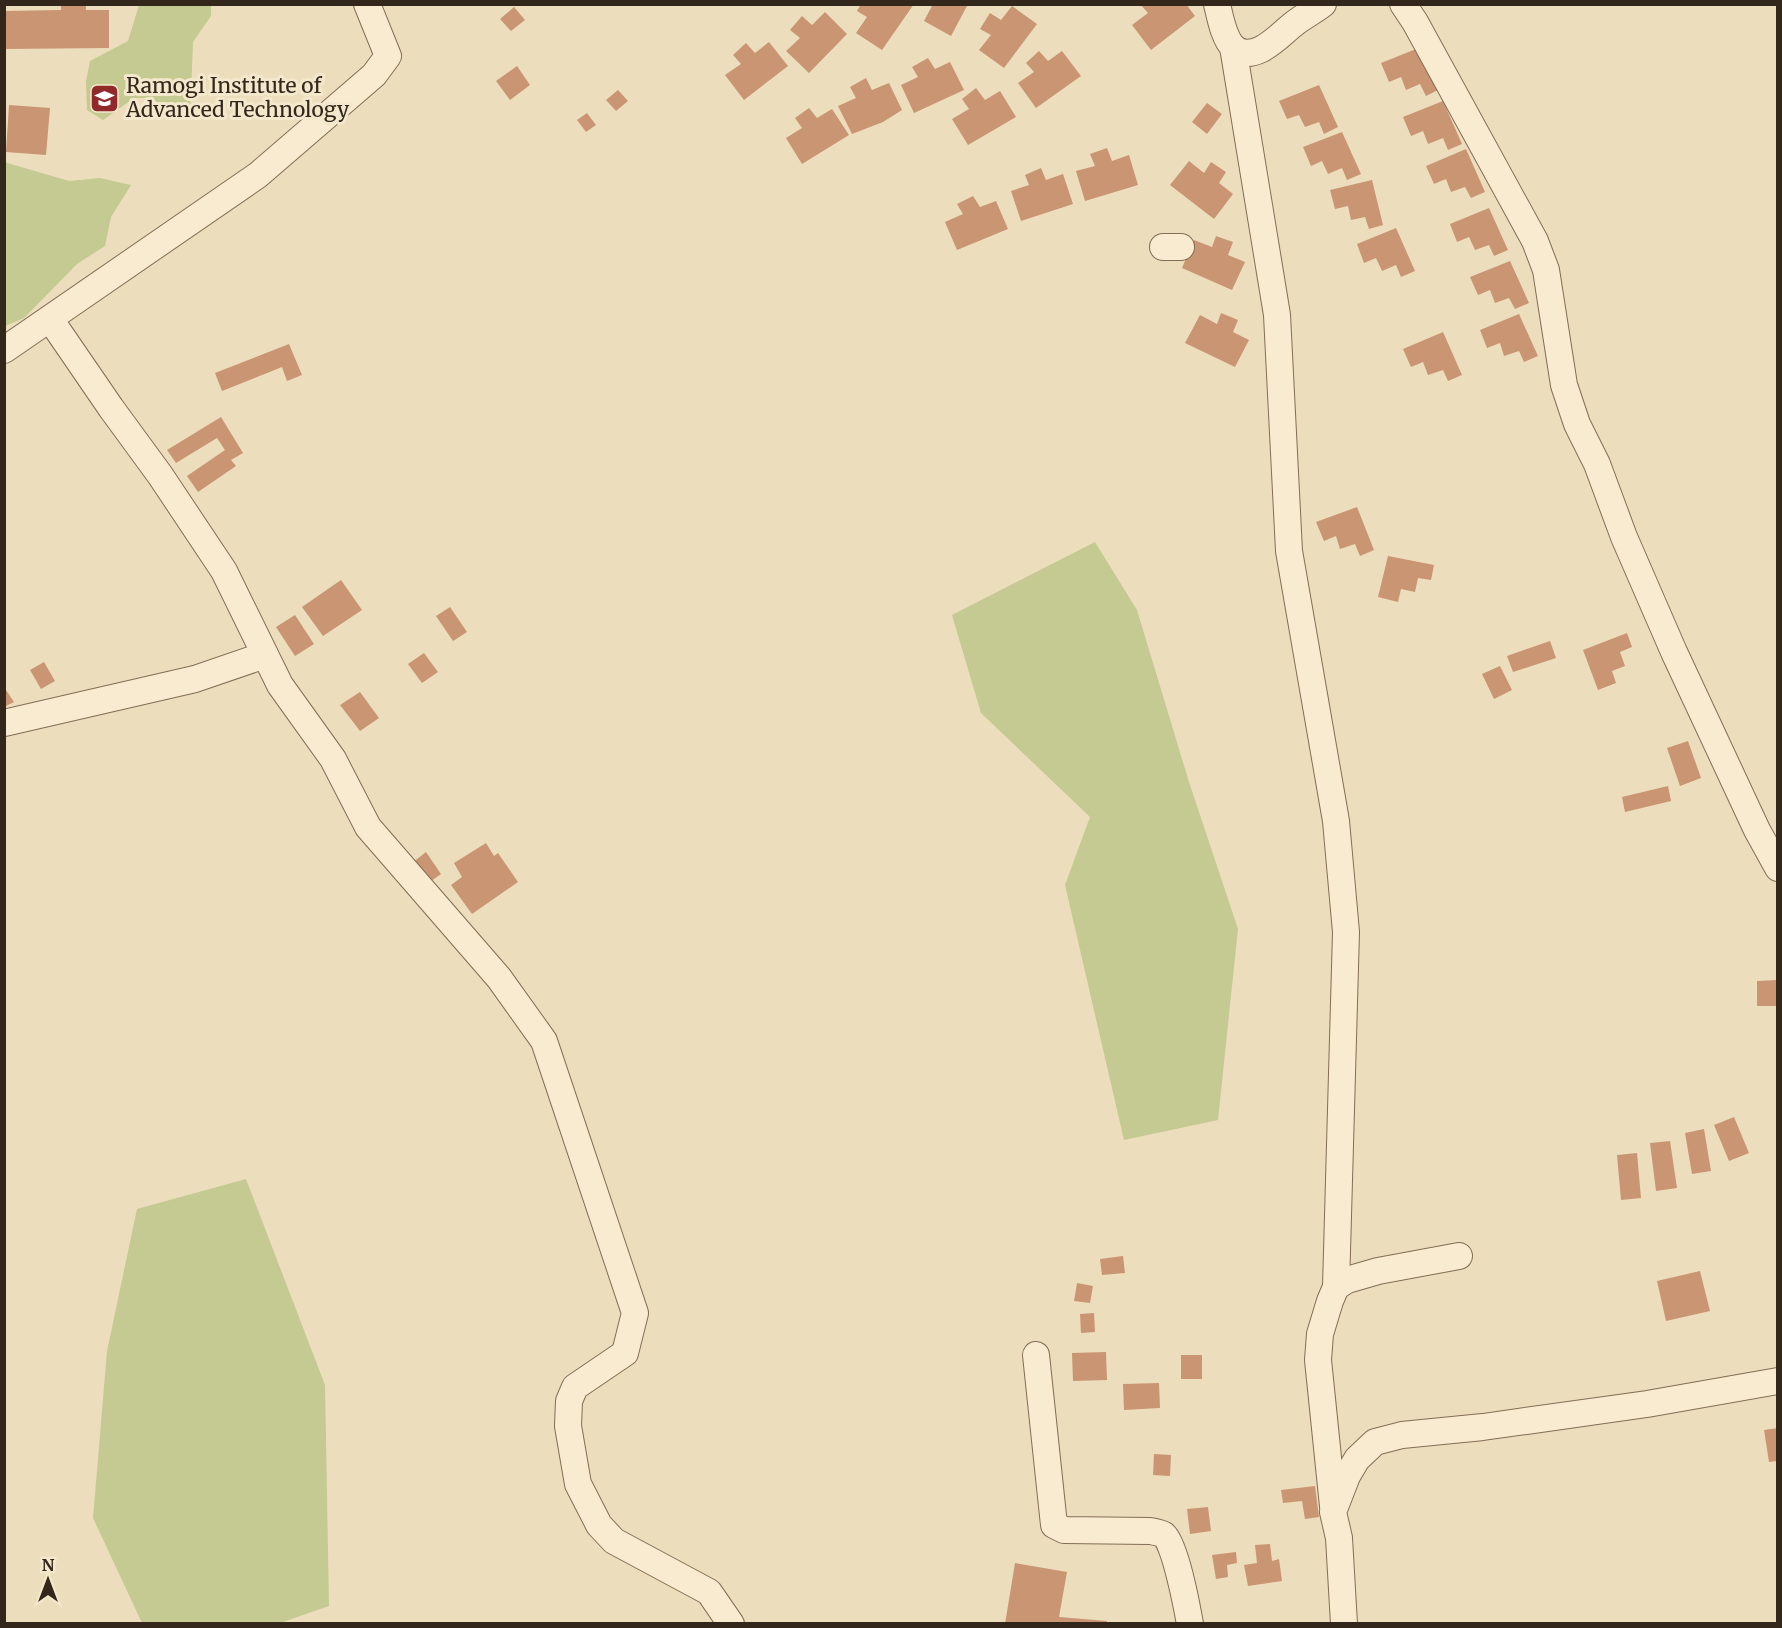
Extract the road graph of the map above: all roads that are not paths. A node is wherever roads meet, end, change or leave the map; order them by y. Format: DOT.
graph roads {
  1 [pos="367,4"];
  2 [pos="1217,4"];
  3 [pos="1323,4"];
  4 [pos="1403,4"];
  5 [pos="1233,47"];
  6 [pos="50,319"];
  7 [pos="4,350"];
  8 [pos="265,655"];
  9 [pos="4,723"];
  10 [pos="1778,868"];
  11 [pos="1459,1256"];
  12 [pos="1336,1287"];
  13 [pos="1036,1355"];
  14 [pos="1778,1381"];
  15 [pos="1333,1512"];
  16 [pos="731,1623"];
  17 [pos="1190,1623"];
  18 [pos="1344,1623"];
  1 -- 6 [label="street"];
  2 -- 5 [label="street"];
  3 -- 5 [label="street"];
  4 -- 10 [label="street"];
  5 -- 12 [label="street"];
  6 -- 7 [label="street"];
  6 -- 8 [label="street"];
  8 -- 9 [label="street"];
  8 -- 16 [label="street"];
  11 -- 12 [label="street"];
  12 -- 15 [label="street"];
  13 -- 17 [label="street"];
  14 -- 15 [label="street"];
  15 -- 18 [label="street"];
}
